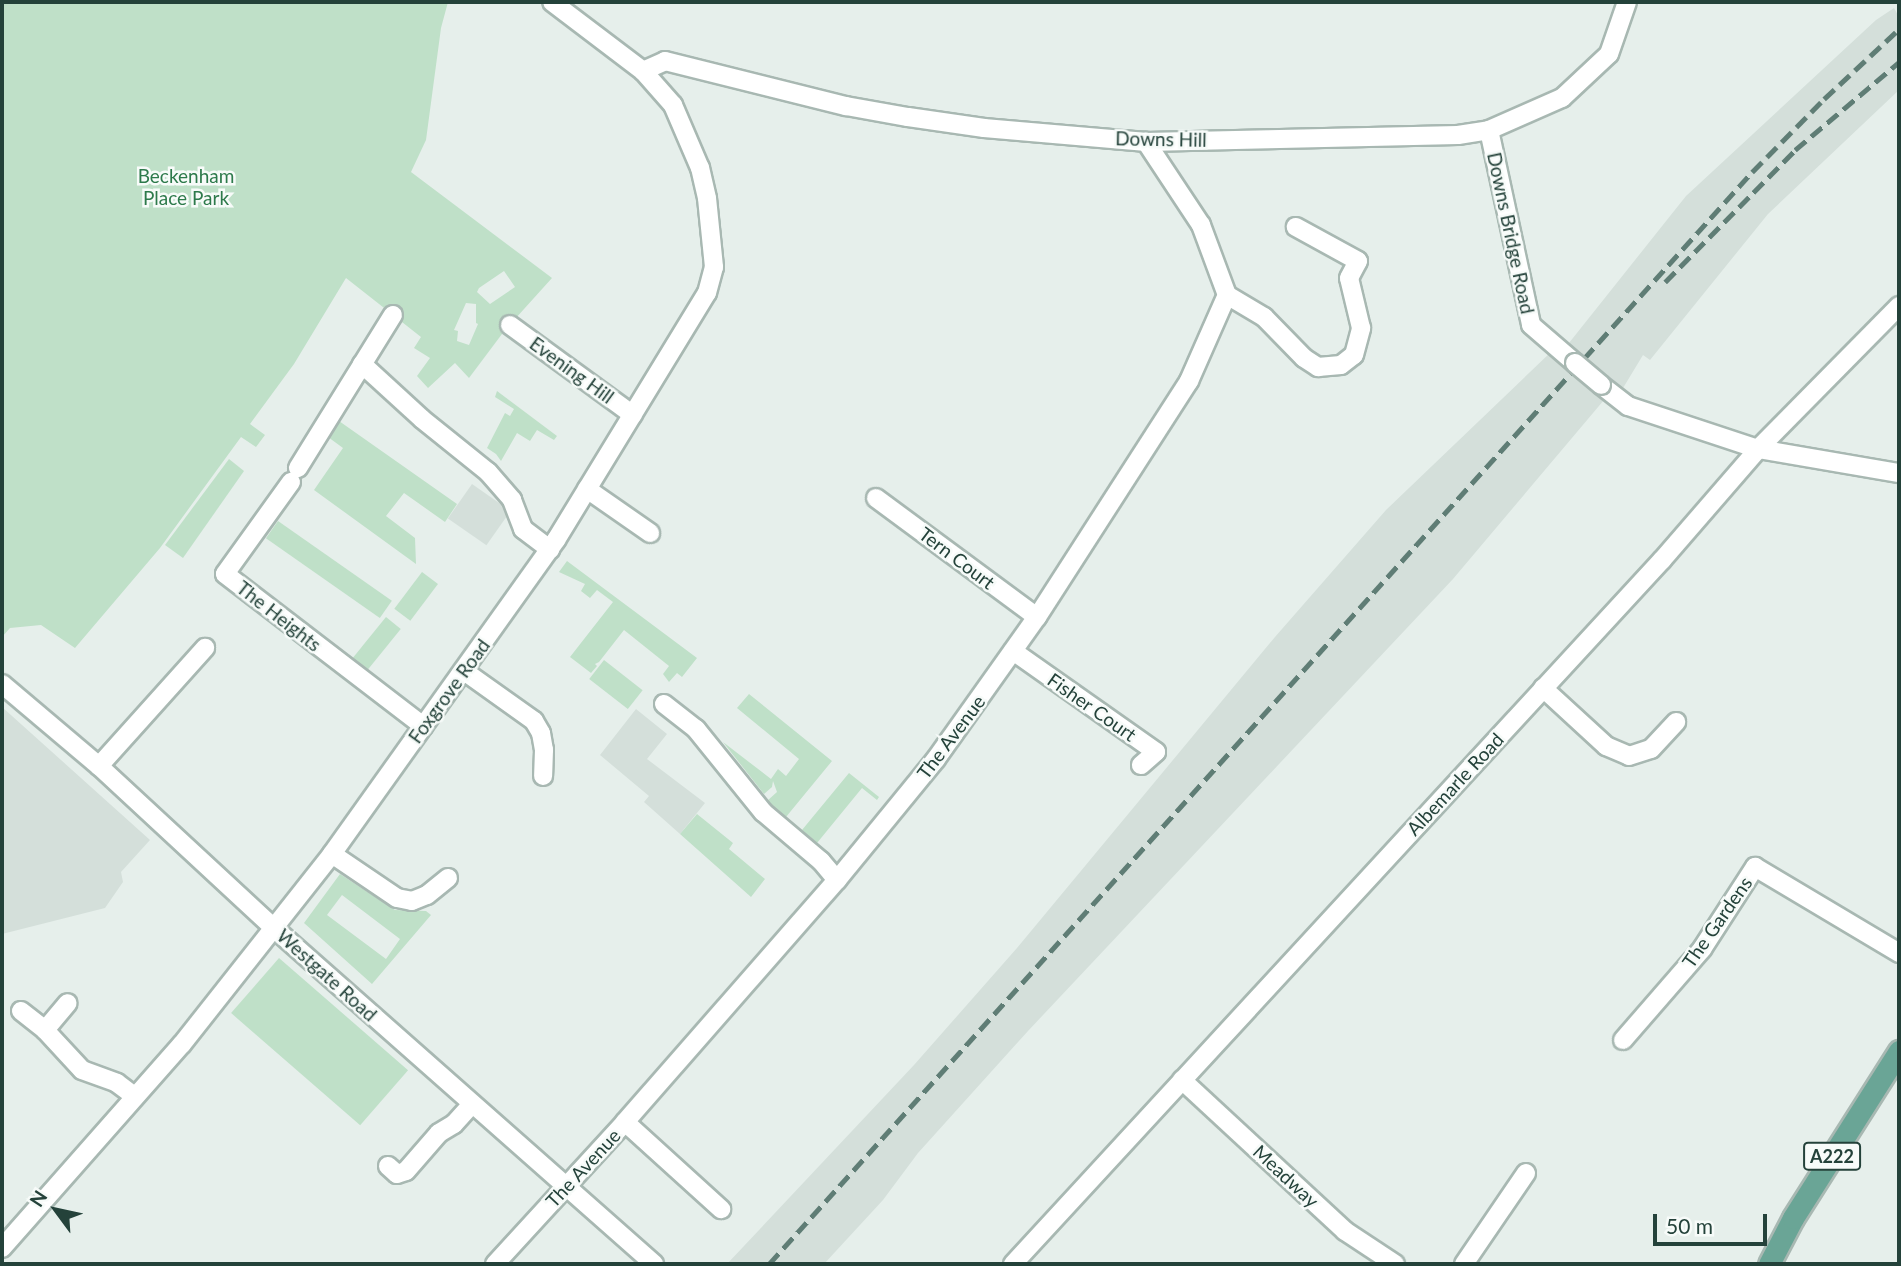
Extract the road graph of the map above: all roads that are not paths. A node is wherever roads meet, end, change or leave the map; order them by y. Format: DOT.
graph roads {
  1 [pos="552,2"];
  2 [pos="1627,2"];
  3 [pos="643,71"];
  4 [pos="1489,131"];
  5 [pos="1146,142"];
  6 [pos="1296,227"];
  7 [pos="1227,295"];
  8 [pos="1899,306"];
  9 [pos="393,315"];
  10 [pos="510,325"];
  11 [pos="362,364"];
  12 [pos="633,415"];
  13 [pos="1758,449"];
  14 [pos="1899,473"];
  15 [pos="587,489"];
  16 [pos="876,498"];
  17 [pos="650,533"];
  18 [pos="550,549"];
  19 [pos="1037,617"];
  20 [pos="205,648"];
  21 [pos="1013,651"];
  22 [pos="464,671"];
  23 [pos="2,684"];
  24 [pos="1543,688"];
  25 [pos="664,704"];
  26 [pos="1676,722"];
  27 [pos="424,726"];
  28 [pos="1141,765"];
  29 [pos="99,766"];
  30 [pos="543,776"];
  31 [pos="332,854"];
  32 [pos="448,878"];
  33 [pos="837,880"];
  34 [pos="275,929"];
  35 [pos="1899,953"];
  36 [pos="68,1003"];
  37 [pos="21,1011"];
  38 [pos="45,1030"];
  39 [pos="1623,1040"];
  40 [pos="1899,1051"];
  41 [pos="1182,1080"];
  42 [pos="134,1096"];
  43 [pos="472,1104"];
  44 [pos="625,1122"];
  45 [pos="387,1166"];
  46 [pos="1526,1173"];
  47 [pos="565,1186"];
  48 [pos="721,1209"];
  49 [pos="2,1248"];
  50 [pos="495,1264"];
  51 [pos="654,1264"];
  52 [pos="1013,1264"];
  53 [pos="1395,1264"];
  54 [pos="1464,1264"];
  55 [pos="1769,1264"];
  1 -- 3 [label="street, Foxgrove Road"];
  2 -- 4 [label="street, Downs Hill"];
  3 -- 5 [label="street, Downs Hill"];
  3 -- 12 [label="street, Foxgrove Road"];
  4 -- 5 [label="street, Downs Hill"];
  4 -- 13 [label="street, Downs Bridge Road, bridge"];
  5 -- 7 [label="street"];
  6 -- 7 [label="street"];
  7 -- 19 [label="street, The Avenue"];
  8 -- 13 [label="street, Albemarle Road"];
  9 -- 11 [label="street, The Heights"];
  10 -- 12 [label="street, Evening Hill"];
  11 -- 18 [label="street"];
  11 -- 27 [label="street, The Heights"];
  12 -- 15 [label="street, Foxgrove Road"];
  13 -- 14 [label="street, Downs Bridge Road"];
  13 -- 24 [label="street, Albemarle Road"];
  15 -- 17 [label="street"];
  15 -- 18 [label="street, Foxgrove Road"];
  16 -- 19 [label="street, Tern Court"];
  18 -- 22 [label="street, Foxgrove Road"];
  19 -- 21 [label="street, The Avenue"];
  20 -- 29 [label="street"];
  21 -- 28 [label="street, Fisher Court"];
  21 -- 33 [label="street, The Avenue"];
  22 -- 27 [label="street, Foxgrove Road"];
  22 -- 30 [label="street"];
  23 -- 29 [label="street, Westgate Road"];
  24 -- 26 [label="street"];
  24 -- 41 [label="street, Albemarle Road"];
  25 -- 33 [label="street"];
  27 -- 31 [label="street, Foxgrove Road"];
  29 -- 34 [label="street, Westgate Road"];
  31 -- 32 [label="street"];
  31 -- 34 [label="street, Foxgrove Road"];
  33 -- 44 [label="street, The Avenue"];
  34 -- 42 [label="street, Foxgrove Road"];
  34 -- 43 [label="street, Westgate Road"];
  35 -- 39 [label="street, The Gardens"];
  36 -- 38 [label="street"];
  37 -- 38 [label="street"];
  38 -- 42 [label="street"];
  40 -- 55 [label="main road, A222"];
  41 -- 52 [label="street, Albemarle Road"];
  41 -- 53 [label="street, Meadway"];
  42 -- 49 [label="street, Foxgrove Road"];
  43 -- 45 [label="street"];
  43 -- 47 [label="street, Westgate Road"];
  44 -- 47 [label="street, The Avenue"];
  44 -- 48 [label="street"];
  46 -- 54 [label="street"];
  47 -- 50 [label="street, The Avenue"];
  47 -- 51 [label="street, Westgate Road"];
}
